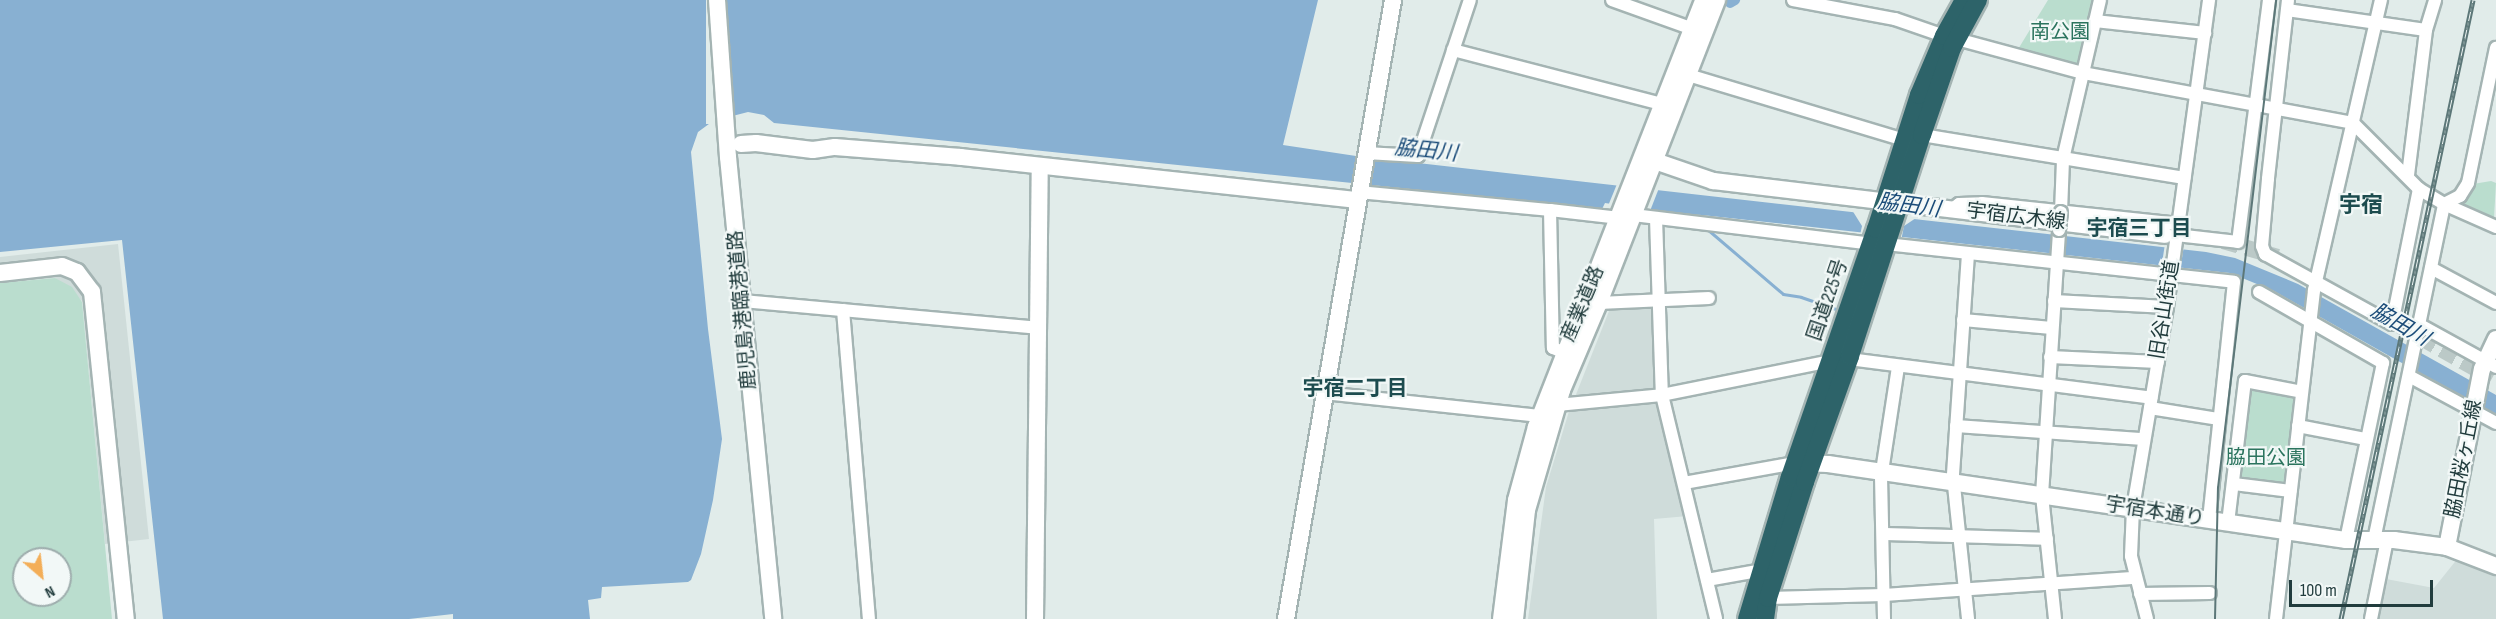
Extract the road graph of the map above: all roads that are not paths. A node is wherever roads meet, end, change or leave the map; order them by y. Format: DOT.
graph roads {
  1 [pos="717,0"];
  2 [pos="1393,0"];
  3 [pos="1470,0"];
  4 [pos="1612,0"];
  5 [pos="1703,0"];
  6 [pos="1717,0"];
  7 [pos="1793,0"];
  8 [pos="1964,0"];
  9 [pos="1978,0"];
  10 [pos="2100,0"];
  11 [pos="2209,0"];
  12 [pos="2269,0"];
  13 [pos="2381,0"];
  14 [pos="2435,0"];
  15 [pos="2287,5"];
  16 [pos="2095,21"];
  17 [pos="2376,21"];
  18 [pos="1693,29"];
  19 [pos="2426,30"];
  20 [pos="2205,33"];
  21 [pos="1950,37"];
  22 [pos="2496,48"];
  23 [pos="1453,50"];
  24 [pos="2084,73"];
  25 [pos="1688,75"];
  26 [pos="2196,93"];
  27 [pos="2490,103"];
  28 [pos="1662,104"];
  29 [pos="2256,104"];
  30 [pos="2275,107"];
  31 [pos="2353,123"];
  32 [pos="1922,135"];
  33 [pos="1904,140"];
  34 [pos="741,144"];
  35 [pos="1365,155"];
  36 [pos="1649,159"];
  37 [pos="2063,159"];
  38 [pos="1040,168"];
  39 [pos="2408,175"];
  40 [pos="2184,178"];
  41 [pos="2419,189"];
  42 [pos="1359,193"];
  43 [pos="2444,204"];
  44 [pos="1891,208"];
  45 [pos="1550,210"];
  46 [pos="1951,210"];
  47 [pos="2061,212"];
  48 [pos="1625,214"];
  49 [pos="1656,218"];
  50 [pos="2496,227"];
  51 [pos="2173,235"];
  52 [pos="1879,241"];
  53 [pos="1968,254"];
  54 [pos="2057,258"];
  55 [pos="2432,268"];
  56 [pos="2172,271"];
  57 [pos="0,273"];
  58 [pos="2316,285"];
  59 [pos="2259,292"];
  60 [pos="1709,298"];
  61 [pos="743,301"];
  62 [pos="1659,301"];
  63 [pos="2054,301"];
  64 [pos="1599,303"];
  65 [pos="2496,303"];
  66 [pos="2167,307"];
  67 [pos="843,310"];
  68 [pos="2311,317"];
  69 [pos="1964,320"];
  70 [pos="2420,325"];
  71 [pos="1037,328"];
  72 [pos="2052,328"];
  73 [pos="2496,339"];
  74 [pos="1563,352"];
  75 [pos="2050,357"];
  76 [pos="1840,360"];
  77 [pos="2158,362"];
  78 [pos="1898,367"];
  79 [pos="1960,374"];
  80 [pos="2409,374"];
  81 [pos="2490,374"];
  82 [pos="2049,385"];
  83 [pos="2302,392"];
  84 [pos="1324,393"];
  85 [pos="1662,395"];
  86 [pos="2151,403"];
  87 [pos="1557,405"];
  88 [pos="2474,410"];
  89 [pos="1540,416"];
  90 [pos="2219,419"];
  91 [pos="2496,423"];
  92 [pos="1956,426"];
  93 [pos="2298,426"];
  94 [pos="2046,431"];
  95 [pos="2144,439"];
  96 [pos="2365,439"];
  97 [pos="1803,464"];
  98 [pos="1882,472"];
  99 [pos="1953,482"];
  100 [pos="1684,483"];
  101 [pos="2234,484"];
  102 [pos="2291,491"];
  103 [pos="2042,495"];
  104 [pos="2133,508"];
  105 [pos="2208,520"];
  106 [pos="2228,523"];
  107 [pos="2287,532"];
  108 [pos="1883,534"];
  109 [pos="1958,536"];
  110 [pos="2047,540"];
  111 [pos="2346,540"];
  112 [pos="2380,540"];
  113 [pos="2447,547"];
  114 [pos="2496,566"];
  115 [pos="1763,570"];
  116 [pos="2135,578"];
  117 [pos="1707,580"];
  118 [pos="2051,583"];
  119 [pos="1965,590"];
  120 [pos="2210,593"];
  121 [pos="2140,594"];
  122 [pos="1884,595"];
  123 [pos="1768,598"];
  124 [pos="126,619"];
  125 [pos="774,619"];
  126 [pos="869,619"];
  127 [pos="1035,619"];
  128 [pos="1286,619"];
  129 [pos="1501,619"];
  130 [pos="1515,619"];
  131 [pos="1716,619"];
  132 [pos="1747,619"];
  133 [pos="1765,619"];
  134 [pos="1884,619"];
  135 [pos="1968,619"];
  136 [pos="2055,619"];
  137 [pos="2147,619"];
  138 [pos="2276,619"];
  139 [pos="2371,619"];
  1 -- 61 [label="street, 鹿児島港臨港道路"];
  2 -- 35 [label="street"];
  3 -- 23 [label="street"];
  4 -- 18 [label="street"];
  5 -- 18 [label="street, 産業道路"];
  6 -- 25 [label="street, 産業道路"];
  7 -- 21 [label="street"];
  8 -- 21 [label="highway, 国道225号"];
  9 -- 21 [label="highway, 国道225号"];
  10 -- 16 [label="street"];
  11 -- 20 [label="street, 旧谷山街道"];
  12 -- 29 [label="street"];
  13 -- 17 [label="street"];
  14 -- 19 [label="street"];
  15 -- 17 [label="street"];
  15 -- 30 [label="street"];
  16 -- 20 [label="street"];
  16 -- 24 [label="street"];
  17 -- 19 [label="street"];
  17 -- 31 [label="street"];
  18 -- 28 [label="street, 産業道路"];
  19 -- 39 [label="street"];
  20 -- 26 [label="street, 旧谷山街道"];
  21 -- 24 [label="street"];
  21 -- 32 [label="highway, 国道225号"];
  21 -- 33 [label="highway, 国道225号"];
  22 -- 27 [label="street"];
  23 -- 28 [label="street"];
  23 -- 35 [label="street"];
  24 -- 26 [label="street"];
  24 -- 37 [label="street"];
  25 -- 33 [label="street"];
  25 -- 36 [label="street, 産業道路"];
  26 -- 29 [label="street"];
  26 -- 40 [label="street, 旧谷山街道"];
  27 -- 43 [label="street"];
  28 -- 36 [label="street, 産業道路"];
  29 -- 30 [label="street"];
  29 -- 51 [label="street"];
  30 -- 31 [label="street"];
  30 -- 58 [label="street"];
  31 -- 39 [label="street"];
  31 -- 58 [label="street"];
  32 -- 37 [label="street"];
  32 -- 44 [label="highway, 国道225号"];
  33 -- 44 [label="highway, 国道225号"];
  34 -- 38 [label="street"];
  35 -- 42 [label="street"];
  36 -- 44 [label="street, 宇宿広木線"];
  36 -- 48 [label="street, 産業道路"];
  37 -- 40 [label="street"];
  37 -- 47 [label="street"];
  38 -- 42 [label="street"];
  38 -- 71 [label="street"];
  39 -- 41 [label="street"];
  40 -- 51 [label="street, 旧谷山街道"];
  41 -- 43 [label="street"];
  41 -- 58 [label="street"];
  42 -- 45 [label="street"];
  42 -- 84 [label="street"];
  43 -- 50 [label="street"];
  43 -- 55 [label="street"];
  44 -- 46 [label="street, 宇宿広木線"];
  44 -- 52 [label="highway, 国道225号"];
  45 -- 48 [label="street"];
  45 -- 74 [label="street"];
  46 -- 47 [label="street"];
  46 -- 51 [label="street, 宇宿広木線"];
  47 -- 51 [label="street"];
  47 -- 54 [label="street, bridge"];
  48 -- 49 [label="street"];
  48 -- 64 [label="street, 産業道路"];
  48 -- 74 [label="street, 産業道路"];
  49 -- 52 [label="street"];
  49 -- 62 [label="street"];
  51 -- 56 [label="street, 旧谷山街道"];
  52 -- 53 [label="street"];
  52 -- 76 [label="highway, 国道225号"];
  53 -- 54 [label="street"];
  53 -- 69 [label="street"];
  54 -- 56 [label="street"];
  54 -- 63 [label="street"];
  55 -- 65 [label="street"];
  55 -- 70 [label="street"];
  56 -- 66 [label="street, 旧谷山街道"];
  56 -- 90 [label="street"];
  57 -- 124 [label="street"];
  58 -- 68 [label="street"];
  59 -- 68 [label="street"];
  60 -- 62 [label="street"];
  61 -- 67 [label="street"];
  61 -- 125 [label="street, 鹿児島港臨港道路"];
  62 -- 64 [label="street"];
  62 -- 85 [label="street"];
  63 -- 66 [label="street"];
  63 -- 72 [label="street"];
  64 -- 87 [label="street, 産業道路"];
  66 -- 77 [label="street, 旧谷山街道"];
  67 -- 71 [label="street"];
  67 -- 126 [label="street"];
  68 -- 83 [label="street"];
  68 -- 96 [label="street"];
  69 -- 72 [label="street"];
  69 -- 79 [label="street"];
  70 -- 80 [label="street"];
  70 -- 81 [label="street"];
  71 -- 127 [label="street"];
  72 -- 75 [label="street"];
  73 -- 81 [label="street, 脇田桜ヶ丘線"];
  74 -- 89 [label="street, 産業道路"];
  75 -- 77 [label="street"];
  75 -- 82 [label="street"];
  76 -- 78 [label="street"];
  76 -- 85 [label="street"];
  76 -- 97 [label="highway, 国道225号"];
  77 -- 86 [label="street, 旧谷山街道"];
  78 -- 79 [label="street"];
  78 -- 98 [label="street"];
  79 -- 82 [label="street"];
  79 -- 92 [label="street"];
  80 -- 88 [label="street"];
  80 -- 112 [label="street"];
  81 -- 88 [label="street, 脇田桜ヶ丘線"];
  82 -- 86 [label="street"];
  82 -- 94 [label="street"];
  83 -- 93 [label="street"];
  83 -- 101 [label="street"];
  84 -- 89 [label="street"];
  84 -- 128 [label="street"];
  85 -- 87 [label="street"];
  85 -- 100 [label="street"];
  86 -- 90 [label="street"];
  86 -- 95 [label="street, 旧谷山街道"];
  87 -- 130 [label="street, 産業道路"];
  88 -- 91 [label="street"];
  88 -- 113 [label="street, 脇田桜ヶ丘線"];
  89 -- 129 [label="street, 産業道路"];
  90 -- 105 [label="street"];
  92 -- 94 [label="street"];
  92 -- 99 [label="street"];
  93 -- 96 [label="street"];
  93 -- 102 [label="street"];
  94 -- 95 [label="street"];
  94 -- 103 [label="street"];
  95 -- 104 [label="street, 旧谷山街道"];
  96 -- 111 [label="street"];
  97 -- 98 [label="street, 宇宿本通り"];
  97 -- 100 [label="street"];
  97 -- 115 [label="highway, 国道225号"];
  97 -- 123 [label="highway, 国道225号"];
  98 -- 99 [label="street, 宇宿本通り"];
  98 -- 108 [label="street"];
  99 -- 103 [label="street, 宇宿本通り"];
  99 -- 109 [label="street"];
  100 -- 117 [label="street"];
  101 -- 102 [label="street"];
  101 -- 106 [label="street"];
  102 -- 107 [label="street"];
  103 -- 104 [label="street, 宇宿本通り"];
  103 -- 110 [label="street"];
  104 -- 105 [label="street, 宇宿本通り"];
  104 -- 116 [label="street, 旧谷山街道"];
  105 -- 106 [label="street, 宇宿本通り"];
  106 -- 107 [label="street, 宇宿本通り"];
  107 -- 111 [label="street, 宇宿本通り"];
  107 -- 138 [label="street"];
  108 -- 109 [label="street"];
  108 -- 122 [label="street"];
  109 -- 110 [label="street"];
  109 -- 119 [label="street"];
  110 -- 118 [label="street"];
  111 -- 112 [label="street, 宇宿本通り"];
  112 -- 113 [label="street, 宇宿本通り"];
  112 -- 139 [label="street"];
  113 -- 114 [label="street, 宇宿本通り"];
  115 -- 117 [label="street"];
  115 -- 132 [label="highway, 国道225号"];
  116 -- 118 [label="street"];
  116 -- 121 [label="street, 旧谷山街道"];
  117 -- 131 [label="street"];
  118 -- 119 [label="street"];
  118 -- 136 [label="street"];
  119 -- 122 [label="street"];
  119 -- 135 [label="street"];
  120 -- 121 [label="street"];
  121 -- 137 [label="street, 旧谷山街道"];
  122 -- 123 [label="street"];
  122 -- 134 [label="street"];
  123 -- 133 [label="highway, 国道225号"];
}
